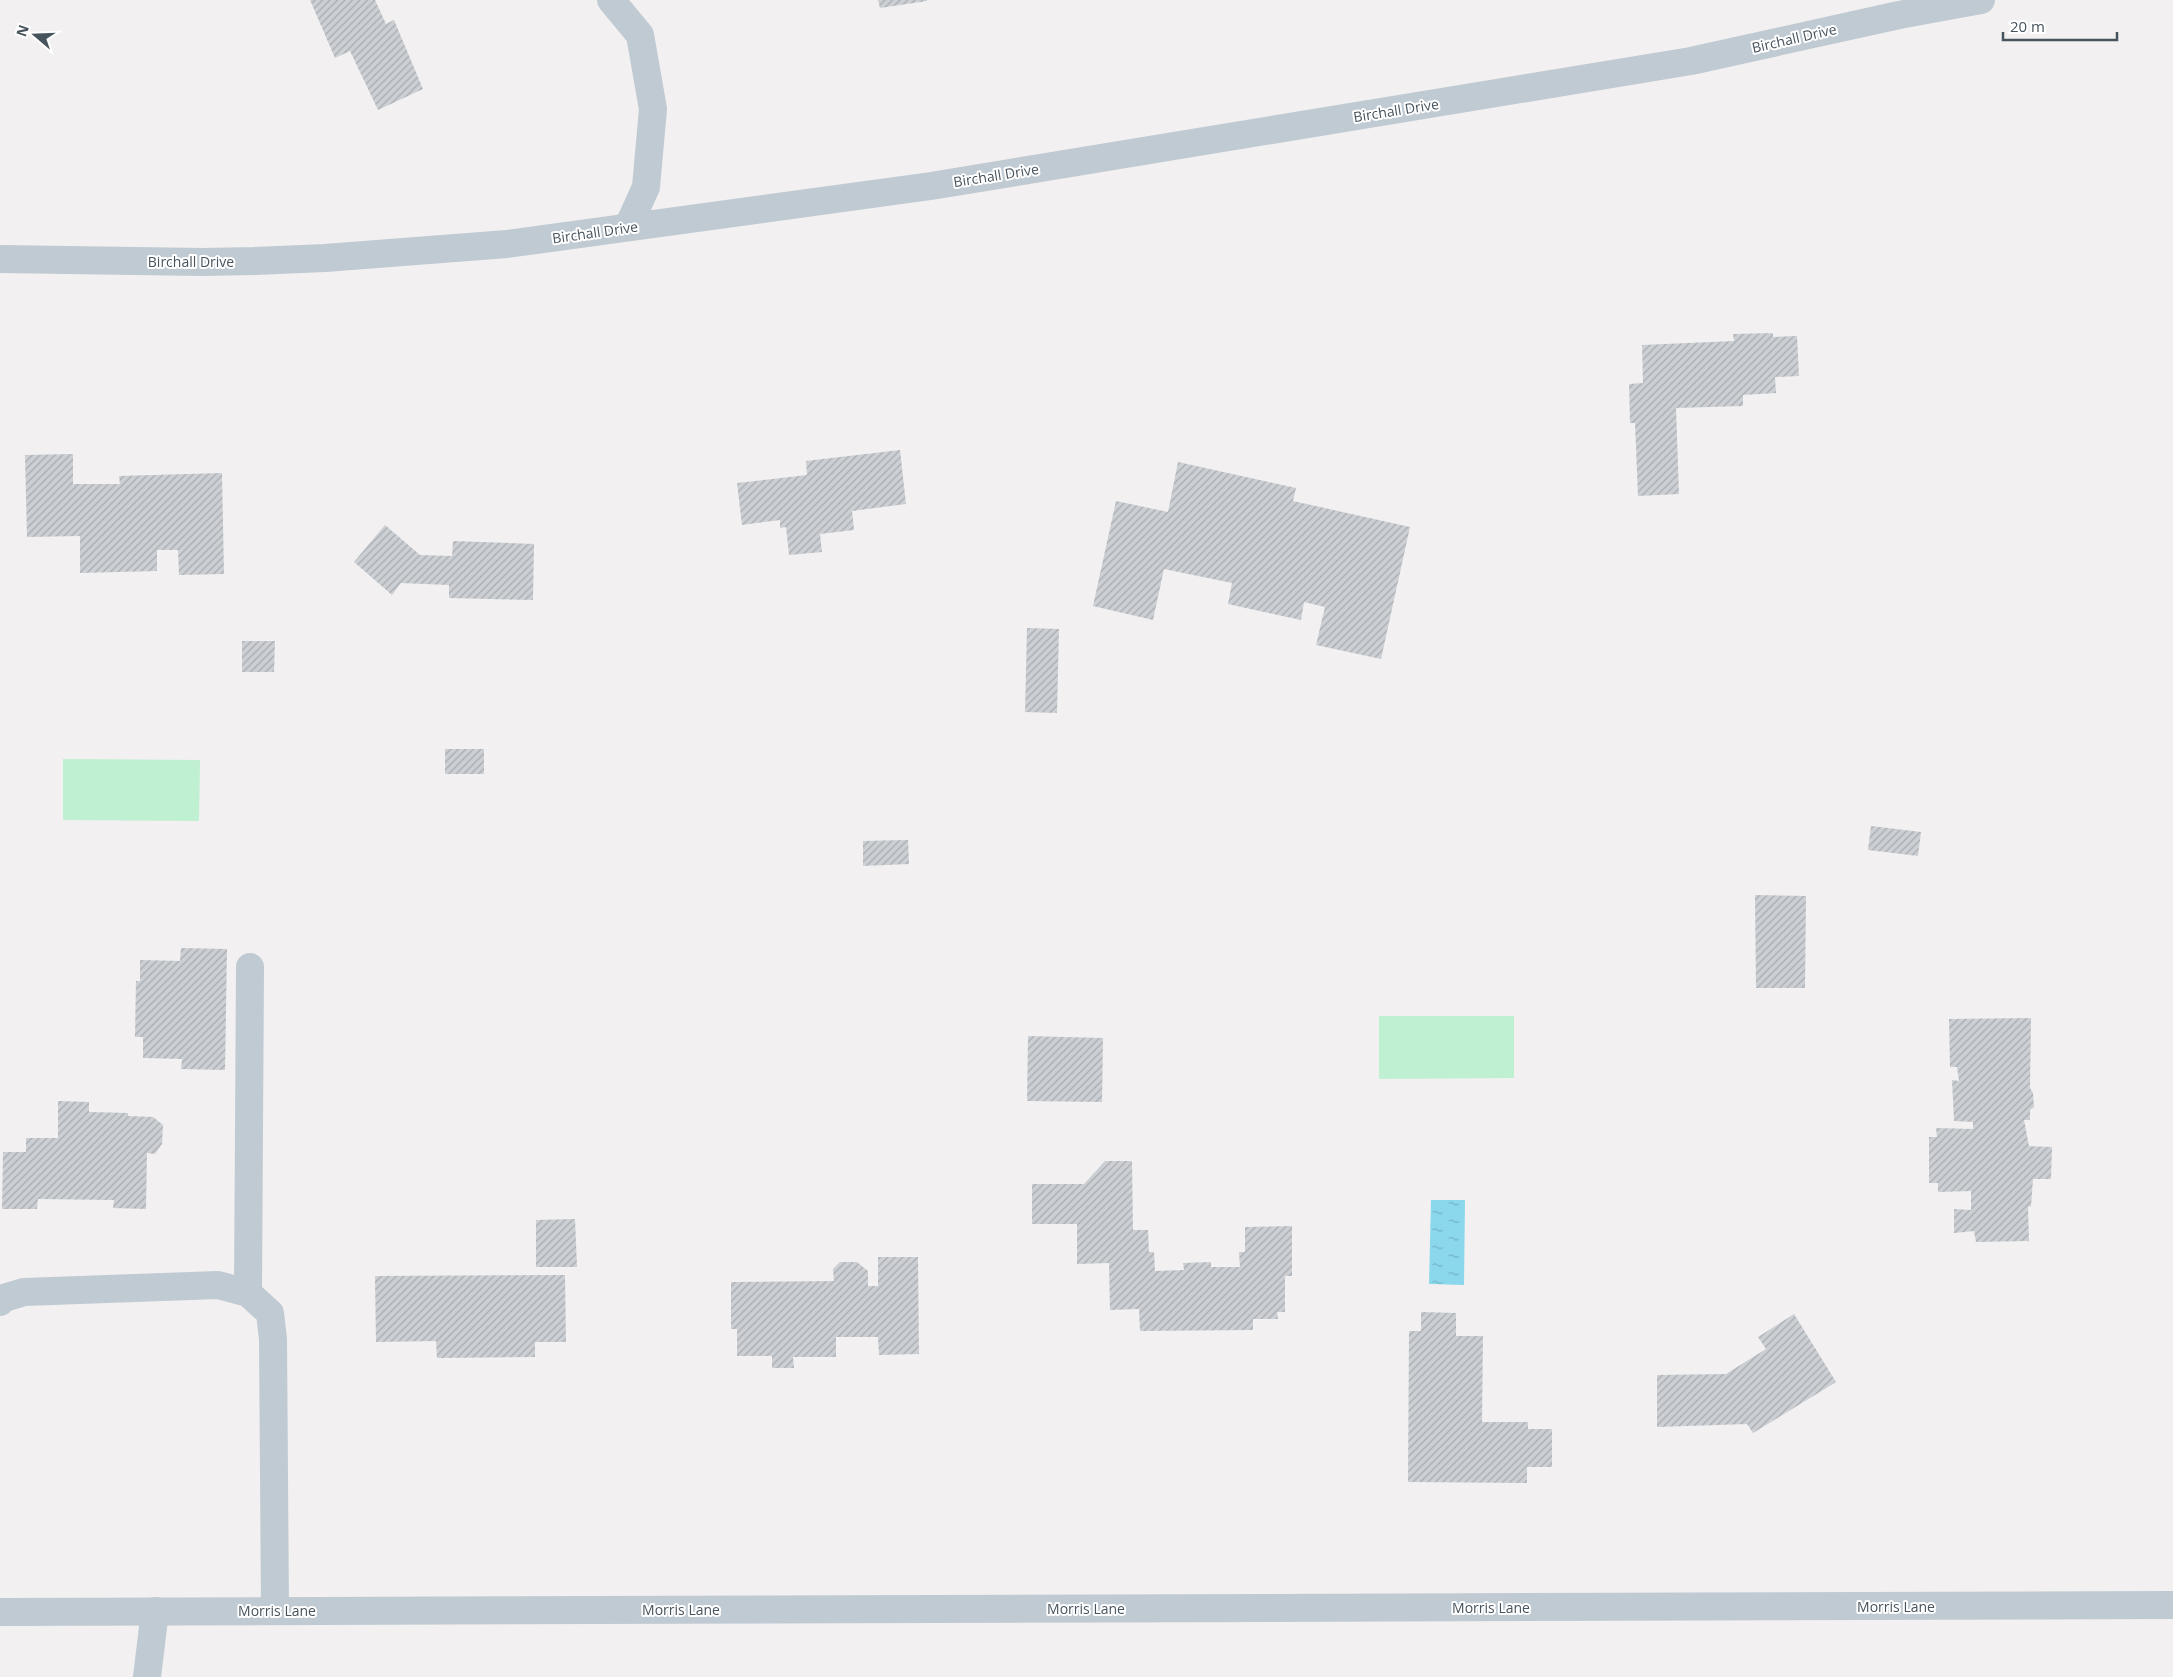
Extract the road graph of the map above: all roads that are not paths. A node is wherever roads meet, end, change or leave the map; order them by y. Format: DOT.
graph roads {
  1 [pos="611,0"];
  2 [pos="1982,0"];
  3 [pos="628,228"];
  4 [pos="0,259"];
  5 [pos="250,967"];
  6 [pos="248,1293"];
  7 [pos="0,1302"];
  8 [pos="2173,1605"];
  9 [pos="155,1610"];
  10 [pos="274,1610"];
  11 [pos="0,1612"];
  12 [pos="147,1677"];
  1 -- 3 [label="street"];
  2 -- 3 [label="street, Birchall Drive"];
  3 -- 4 [label="street, Birchall Drive"];
  5 -- 6 [label="street"];
  6 -- 7 [label="street"];
  6 -- 10 [label="street"];
  8 -- 10 [label="street, Morris Lane"];
  9 -- 10 [label="street, Morris Lane"];
  9 -- 11 [label="street, Morris Lane"];
  9 -- 12 [label="street"];
}
